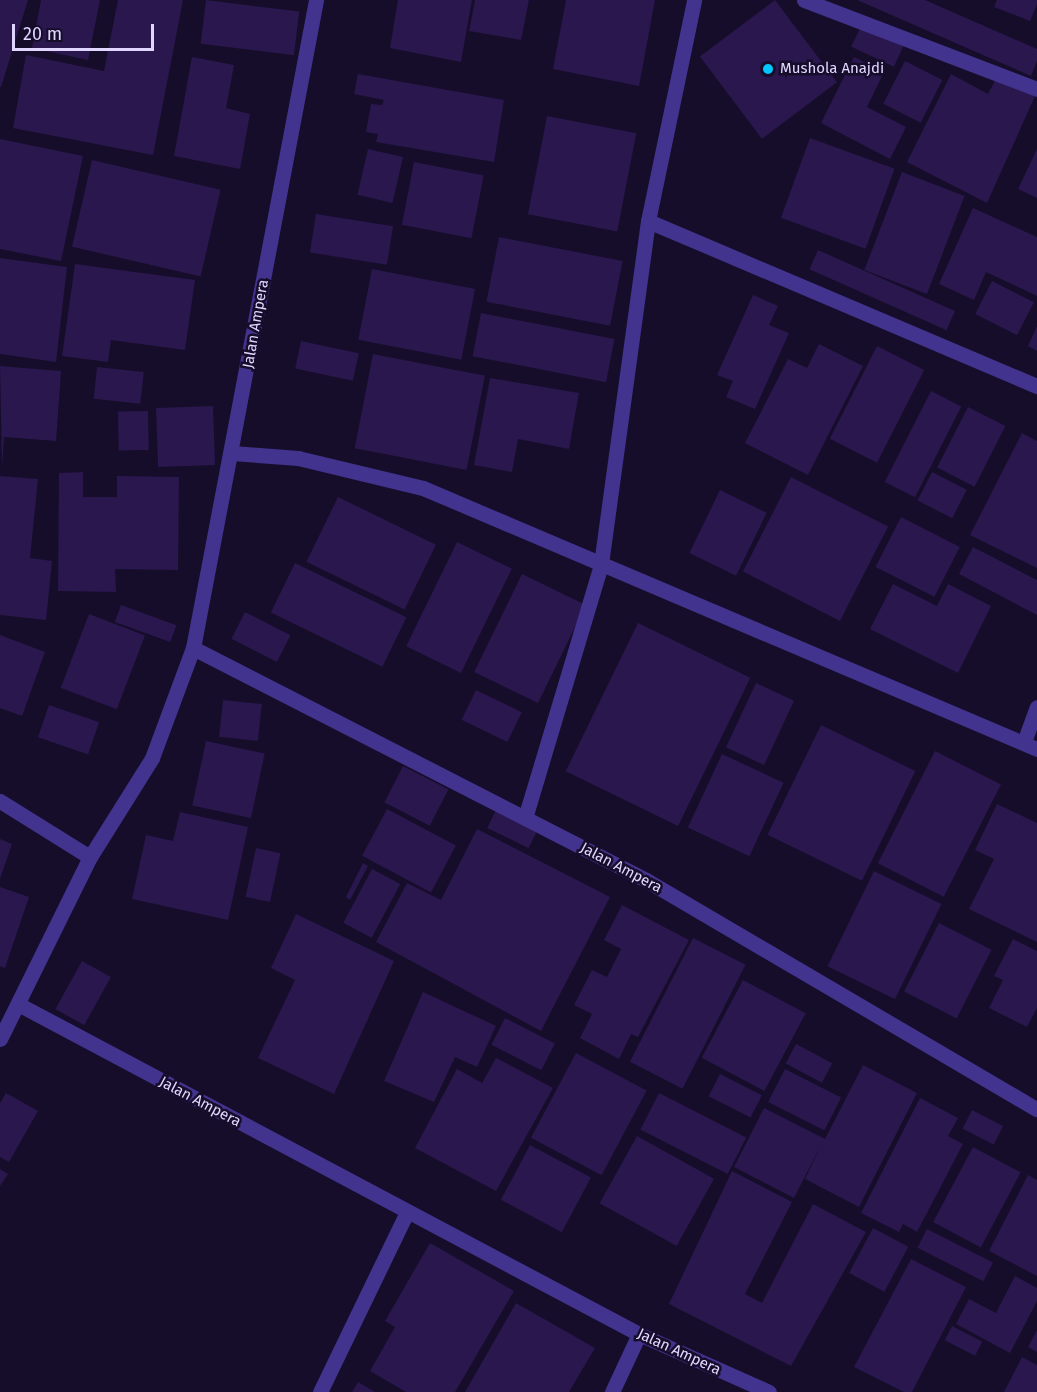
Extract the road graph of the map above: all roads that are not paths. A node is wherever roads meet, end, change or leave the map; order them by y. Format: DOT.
graph roads {
  1 [pos="316,0"];
  2 [pos="694,0"];
  3 [pos="804,0"];
  4 [pos="1037,89"];
  5 [pos="648,221"];
  6 [pos="1037,386"];
  7 [pos="232,453"];
  8 [pos="602,564"];
  9 [pos="193,648"];
  10 [pos="1037,706"];
  11 [pos="1030,745"];
  12 [pos="0,801"];
  13 [pos="525,818"];
  14 [pos="90,857"];
  15 [pos="18,1004"];
  16 [pos="0,1039"];
  17 [pos="1037,1109"];
  18 [pos="406,1214"];
  19 [pos="639,1334"];
  20 [pos="320,1392"];
  21 [pos="612,1392"];
  22 [pos="769,1392"];
  1 -- 7 [label="street, Jalan Ampera"];
  2 -- 5 [label="street"];
  3 -- 4 [label="street"];
  5 -- 6 [label="street"];
  5 -- 8 [label="street"];
  7 -- 8 [label="street"];
  7 -- 9 [label="street, Jalan Ampera"];
  8 -- 11 [label="street"];
  8 -- 13 [label="street"];
  9 -- 13 [label="street, Jalan Ampera"];
  9 -- 14 [label="street, Jalan Ampera"];
  10 -- 11 [label="street"];
  12 -- 14 [label="street"];
  13 -- 17 [label="street, Jalan Ampera"];
  14 -- 15 [label="street, Jalan Ampera"];
  15 -- 16 [label="street, Jalan Ampera"];
  15 -- 18 [label="street, Jalan Ampera"];
  18 -- 19 [label="street, Jalan Ampera"];
  18 -- 20 [label="street"];
  19 -- 21 [label="street"];
  19 -- 22 [label="street, Jalan Ampera"];
}
